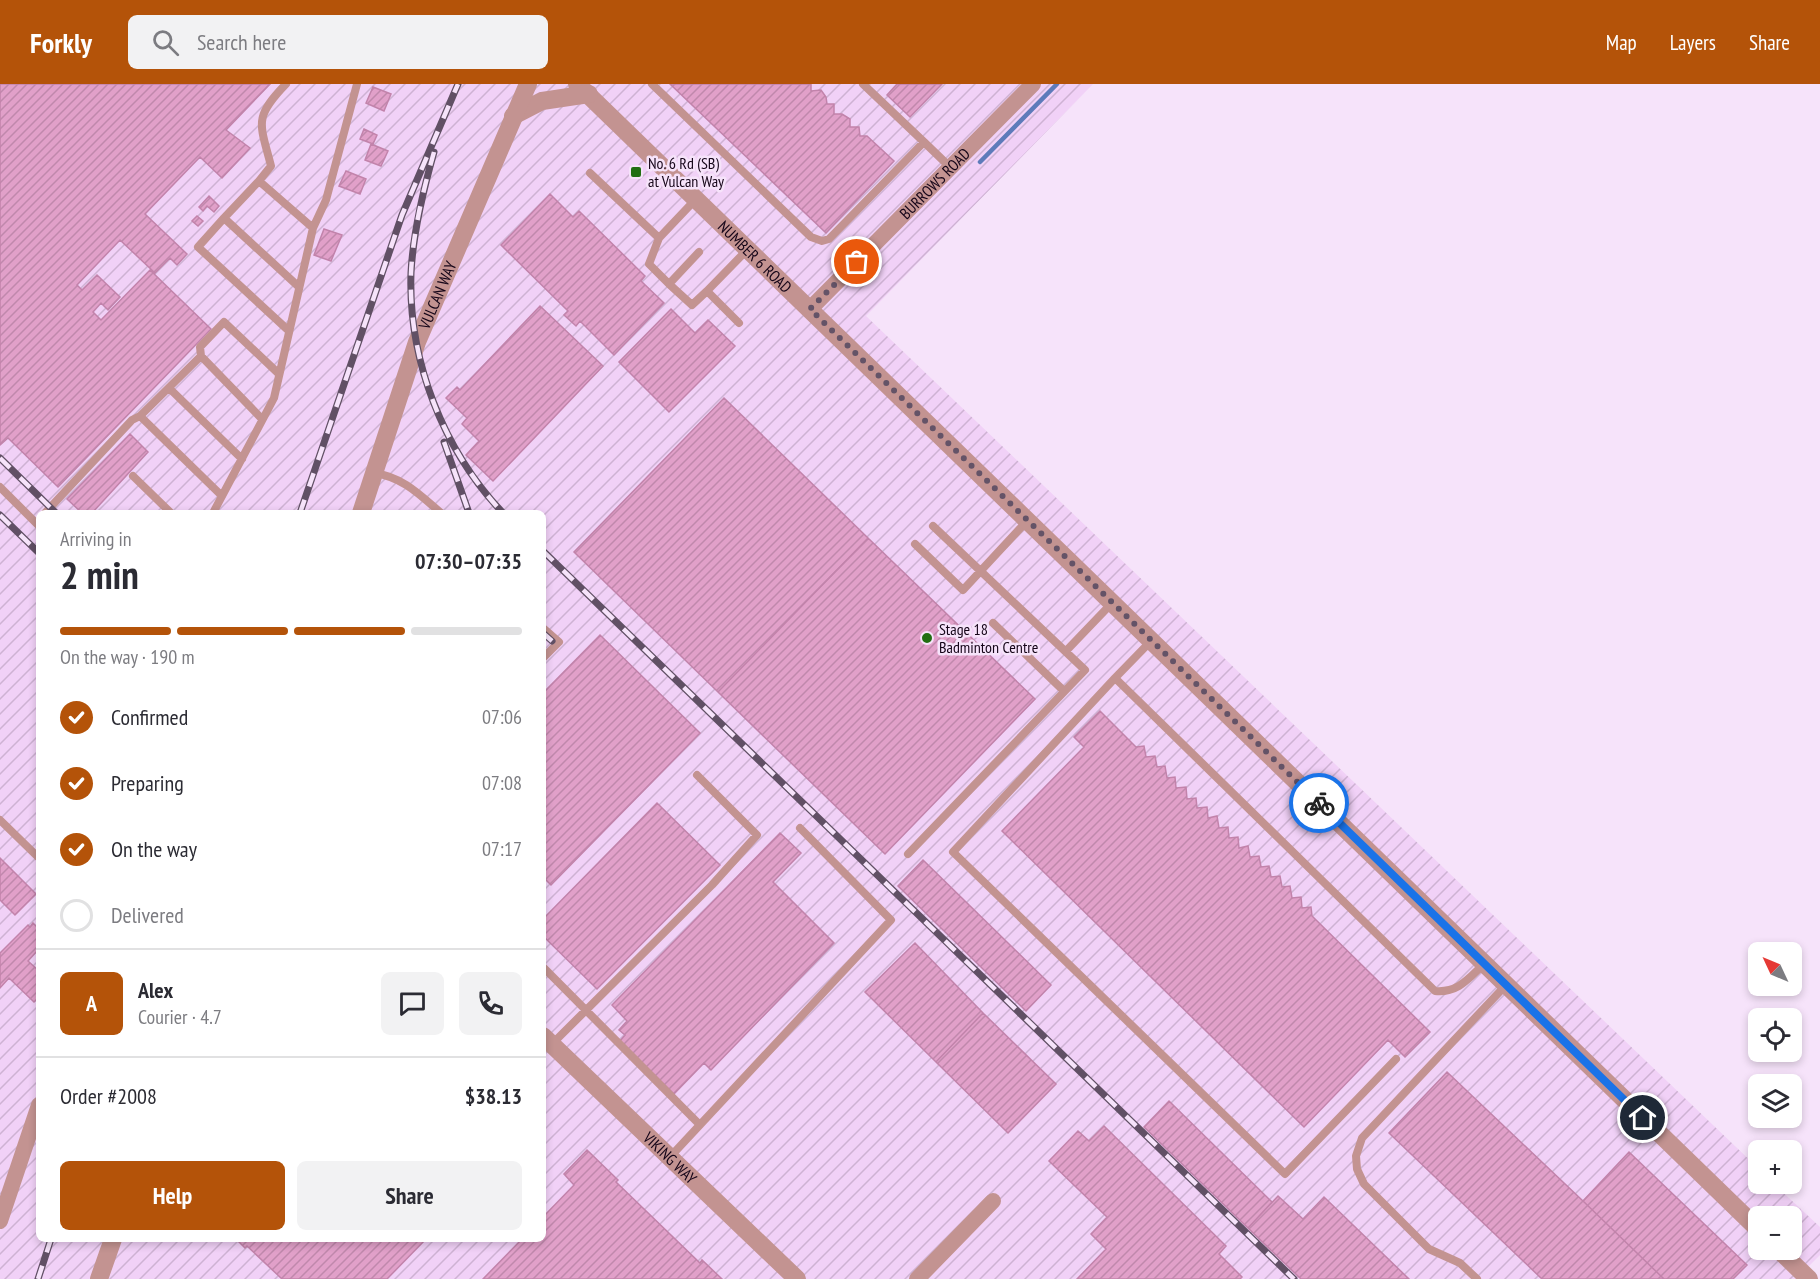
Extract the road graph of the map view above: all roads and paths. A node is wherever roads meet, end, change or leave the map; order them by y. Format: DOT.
graph roads {
  1 [pos="286,84"];
  2 [pos="357,84"];
  3 [pos="528,84"];
  4 [pos="652,84"];
  5 [pos="863,84"];
  6 [pos="1033,84"];
  7 [pos="583,89"];
  8 [pos="513,116"];
  9 [pos="924,142"];
  10 [pos="951,168"];
  11 [pos="590,173"];
  12 [pos="259,181"];
  13 [pos="696,198"];
  14 [pos="224,218"];
  15 [pos="313,228"];
  16 [pos="659,238"];
  17 [pos="748,249"];
  18 [pos="699,252"];
  19 [pos="669,284"];
  20 [pos="299,287"];
  21 [pos="707,291"];
  22 [pos="810,309"];
  23 [pos="739,323"];
  24 [pos="289,331"];
  25 [pos="201,356"];
  26 [pos="279,374"];
  27 [pos="169,388"];
  28 [pos="140,416"];
  29 [pos="261,418"];
  30 [pos="242,459"];
  31 [pos="374,473"];
  32 [pos="133,476"];
  33 [pos="0,487"];
  34 [pos="222,496"];
  35 [pos="48,510"];
  36 [pos="168,510"];
  37 [pos="215,510"];
  38 [pos="362,510"];
  39 [pos="437,510"];
  40 [pos="36,520"];
  41 [pos="1028,520"];
  42 [pos="933,526"];
  43 [pos="915,544"];
  44 [pos="981,571"];
  45 [pos="1113,603"];
  46 [pos="993,623"];
  47 [pos="546,630"];
  48 [pos="1151,641"];
  49 [pos="1066,651"];
  50 [pos="546,655"];
  51 [pos="1115,678"];
  52 [pos="1064,691"];
  53 [pos="697,775"];
  54 [pos="0,820"];
  55 [pos="800,828"];
  56 [pos="909,854"];
  57 [pos="36,855"];
  58 [pos="1484,964"];
  59 [pos="546,970"];
  60 [pos="1506,985"];
  61 [pos="587,1010"];
  62 [pos="547,1040"];
  63 [pos="1396,1059"];
  64 [pos="36,1114"];
  65 [pos="700,1125"];
  66 [pos="670,1157"];
  67 [pos="993,1201"];
  68 [pos="1748,1219"];
  69 [pos="0,1221"];
  70 [pos="112,1242"];
  71 [pos="1789,1260"];
  72 [pos="99,1279"];
  73 [pos="797,1279"];
  74 [pos="917,1279"];
  75 [pos="1477,1279"];
  76 [pos="1809,1279"];
  1 -- 12 [label="lane"];
  2 -- 15 [label="lane"];
  3 -- 8 [label="street, VULCAN WAY"];
  4 -- 9 [label="lane"];
  5 -- 9 [label="lane"];
  6 -- 10 [label="street, BURROWS ROAD"];
  7 -- 8 [label="street"];
  7 -- 13 [label="street, NUMBER 6 ROAD"];
  8 -- 31 [label="street, VULCAN WAY"];
  9 -- 10 [label="lane"];
  10 -- 22 [label="street, BURROWS ROAD"];
  11 -- 16 [label="lane"];
  12 -- 14 [label="lane"];
  12 -- 15 [label="lane"];
  13 -- 16 [label="lane"];
  13 -- 17 [label="street, NUMBER 6 ROAD"];
  14 -- 20 [label="lane"];
  14 -- 24 [label="lane"];
  15 -- 20 [label="lane"];
  16 -- 19 [label="lane"];
  17 -- 21 [label="lane"];
  17 -- 22 [label="street, NUMBER 6 ROAD"];
  18 -- 19 [label="lane"];
  19 -- 21 [label="lane"];
  20 -- 24 [label="lane"];
  21 -- 23 [label="lane"];
  22 -- 41 [label="street, NUMBER 6 ROAD"];
  24 -- 26 [label="lane"];
  25 -- 26 [label="lane"];
  25 -- 27 [label="lane"];
  25 -- 29 [label="lane"];
  26 -- 29 [label="lane"];
  27 -- 28 [label="lane"];
  27 -- 30 [label="lane"];
  28 -- 34 [label="lane"];
  28 -- 35 [label="lane"];
  29 -- 30 [label="lane"];
  30 -- 34 [label="lane"];
  31 -- 38 [label="street, VULCAN WAY"];
  31 -- 39 [label="lane"];
  32 -- 36 [label="lane"];
  33 -- 40 [label="lane"];
  34 -- 37 [label="lane"];
  41 -- 44 [label="lane"];
  41 -- 45 [label="street, NUMBER 6 ROAD"];
  42 -- 44 [label="lane"];
  43 -- 44 [label="lane"];
  44 -- 49 [label="lane"];
  45 -- 48 [label="street, NUMBER 6 ROAD"];
  45 -- 49 [label="lane"];
  46 -- 52 [label="lane"];
  47 -- 50 [label="lane"];
  48 -- 51 [label="lane"];
  48 -- 58 [label="street, NUMBER 6 ROAD"];
  49 -- 52 [label="lane"];
  51 -- 58 [label="lane"];
  51 -- 63 [label="lane"];
  52 -- 56 [label="lane"];
  53 -- 61 [label="lane"];
  54 -- 57 [label="lane"];
  55 -- 65 [label="lane"];
  58 -- 60 [label="street, NUMBER 6 ROAD"];
  59 -- 61 [label="lane"];
  60 -- 68 [label="street, NUMBER 6 ROAD"];
  60 -- 75 [label="lane"];
  61 -- 62 [label="lane"];
  61 -- 65 [label="lane"];
  62 -- 66 [label="street, VIKING WAY"];
  64 -- 69 [label="street"];
  65 -- 66 [label="lane"];
  66 -- 73 [label="street, VIKING WAY"];
  67 -- 74 [label="street"];
  70 -- 72 [label="street"];
  71 -- 76 [label="street"];
}
